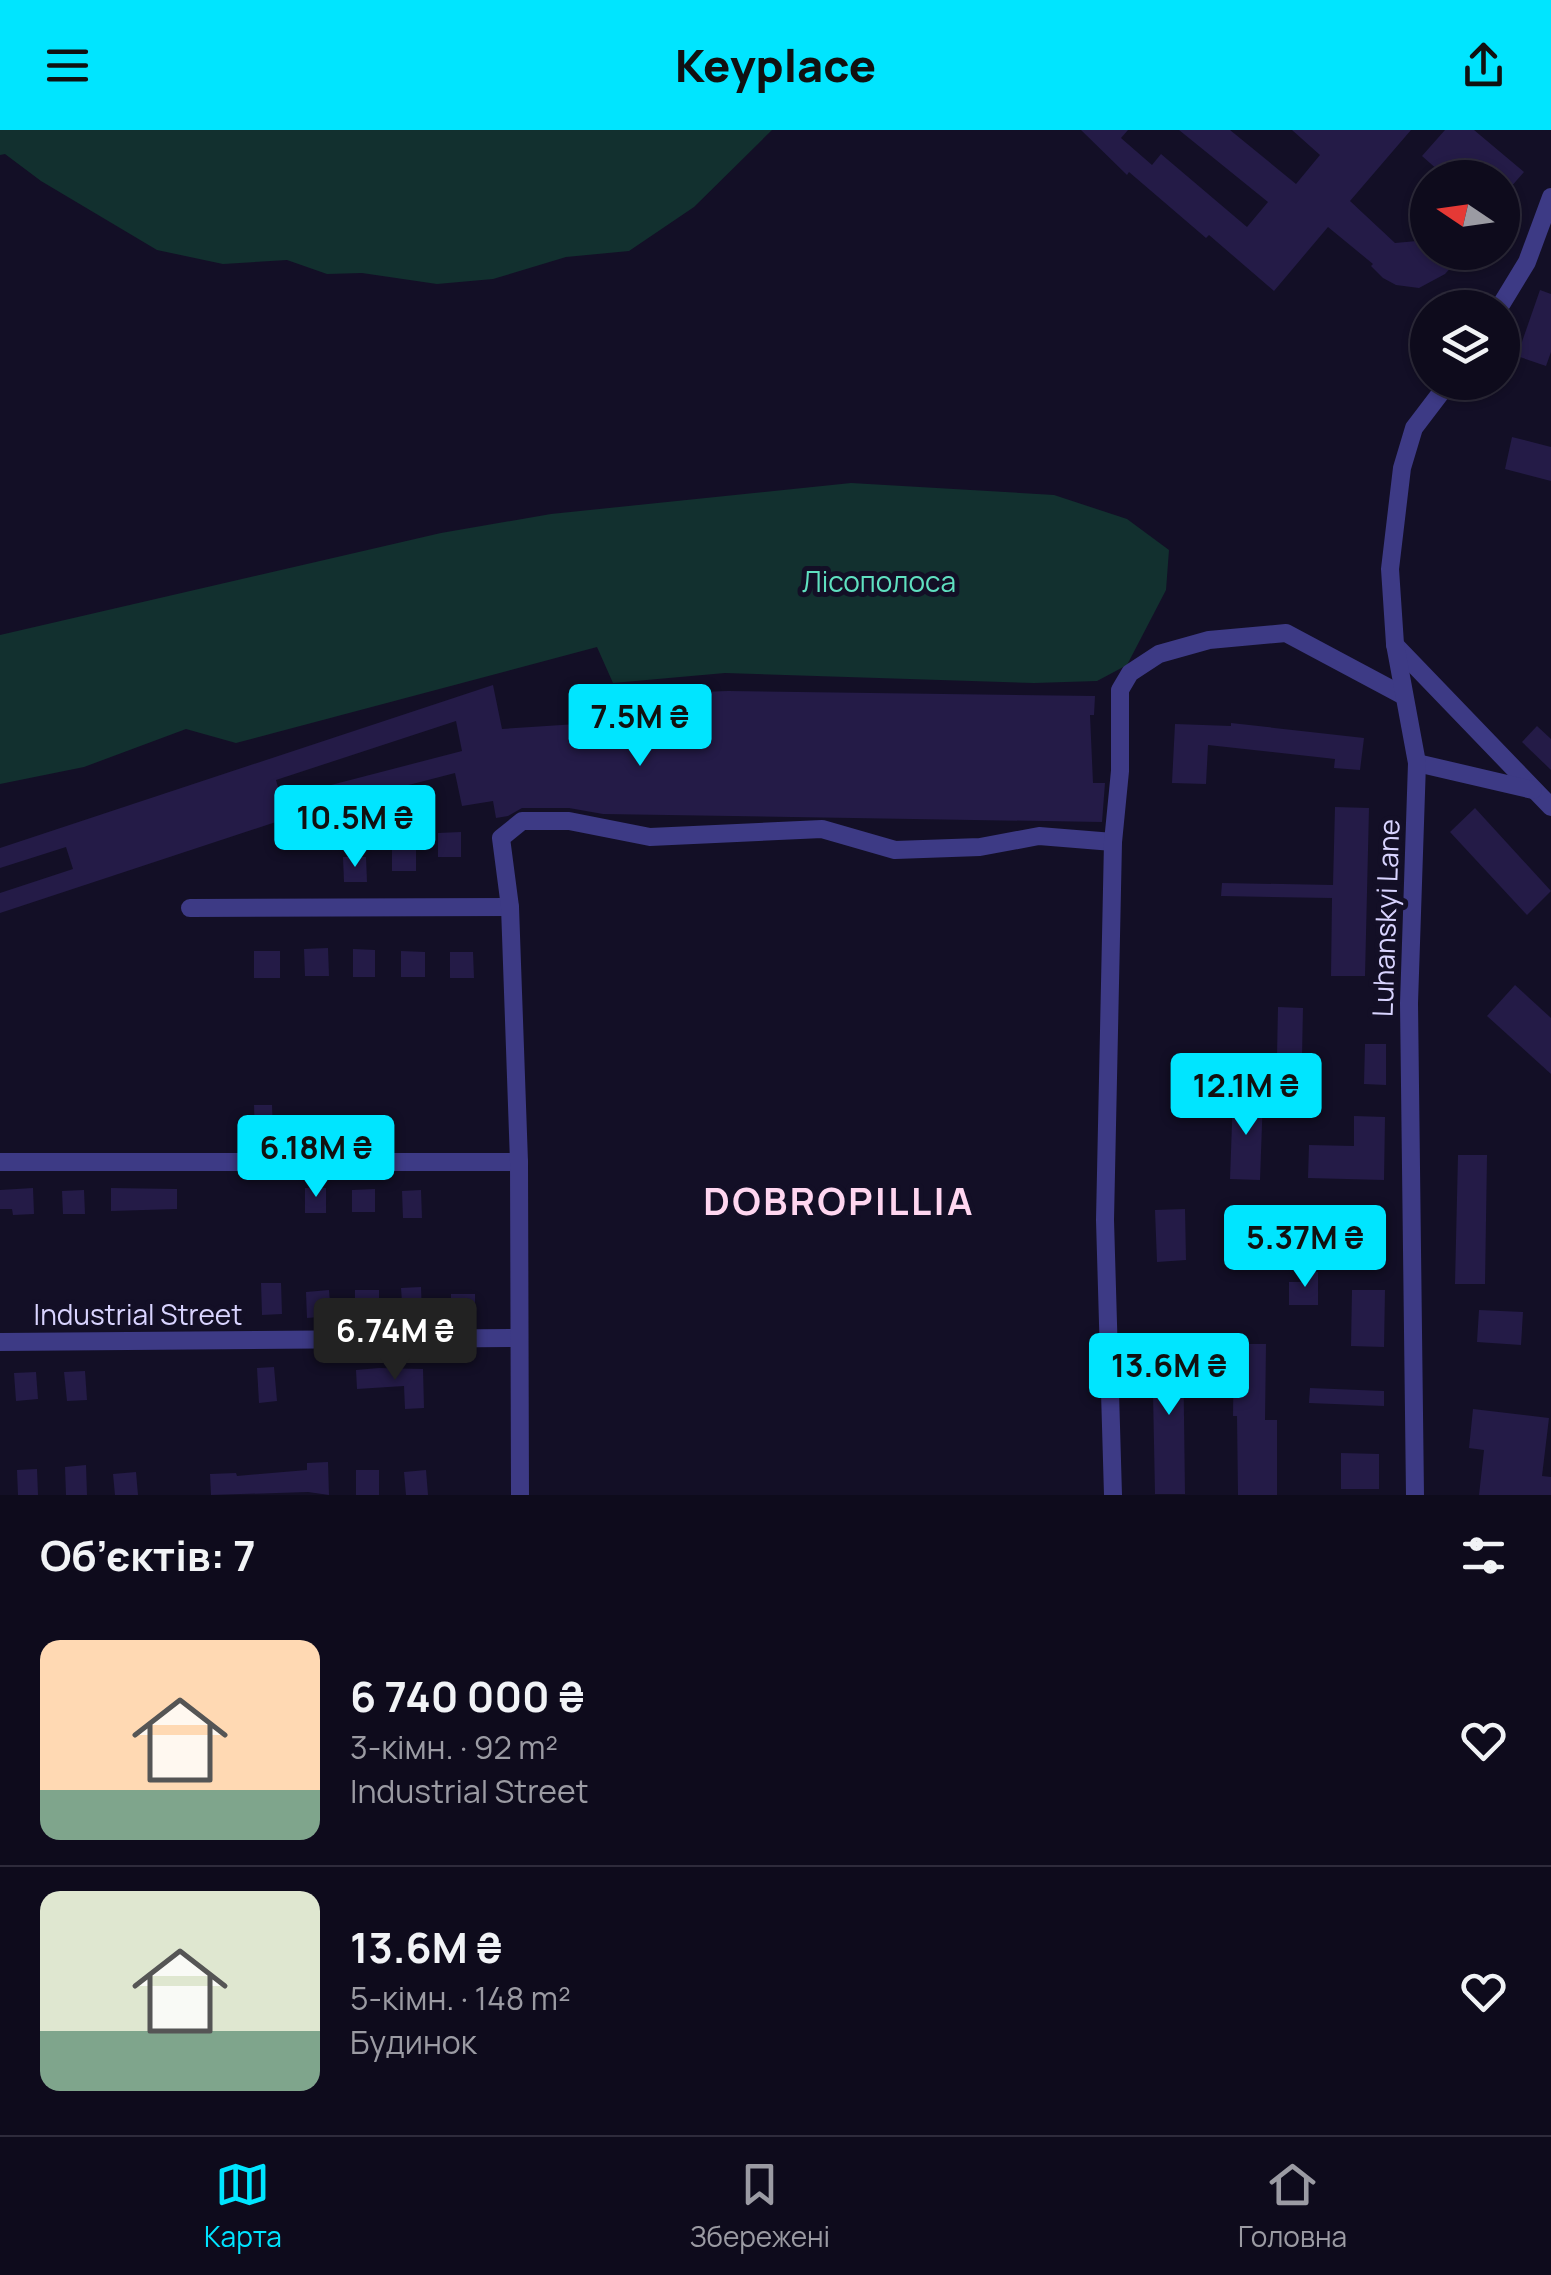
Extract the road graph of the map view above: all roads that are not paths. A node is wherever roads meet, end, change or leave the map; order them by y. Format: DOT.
graph roads {
  1 [pos="1551,196"];
  2 [pos="1510,290"];
  3 [pos="1435,400"];
  4 [pos="1395,644"];
  5 [pos="1404,696"];
  6 [pos="1417,763"];
  7 [pos="1536,791"];
  8 [pos="1551,807"];
  9 [pos="1114,842"];
  10 [pos="510,907"];
  11 [pos="190,908"];
  12 [pos="0,1162"];
  13 [pos="518,1162"];
  14 [pos="517,1338"];
  15 [pos="0,1342"];
  16 [pos="520,1495"];
  17 [pos="1112,1495"];
  18 [pos="1416,1495"];
  1 -- 2 [label="street"];
  3 -- 4 [label="street, Luhanskyi Lane"];
  4 -- 5 [label="street, Luhanskyi Lane"];
  4 -- 7 [label="street"];
  5 -- 6 [label="street, Luhanskyi Lane"];
  5 -- 9 [label="street"];
  6 -- 7 [label="street"];
  6 -- 18 [label="street, Luhanskyi Lane"];
  7 -- 8 [label="street"];
  9 -- 10 [label="street"];
  9 -- 17 [label="street"];
  10 -- 11 [label="street"];
  10 -- 13 [label="street"];
  12 -- 13 [label="street"];
  13 -- 14 [label="street"];
  14 -- 15 [label="street, Industrial Street"];
  14 -- 16 [label="street"];
}
